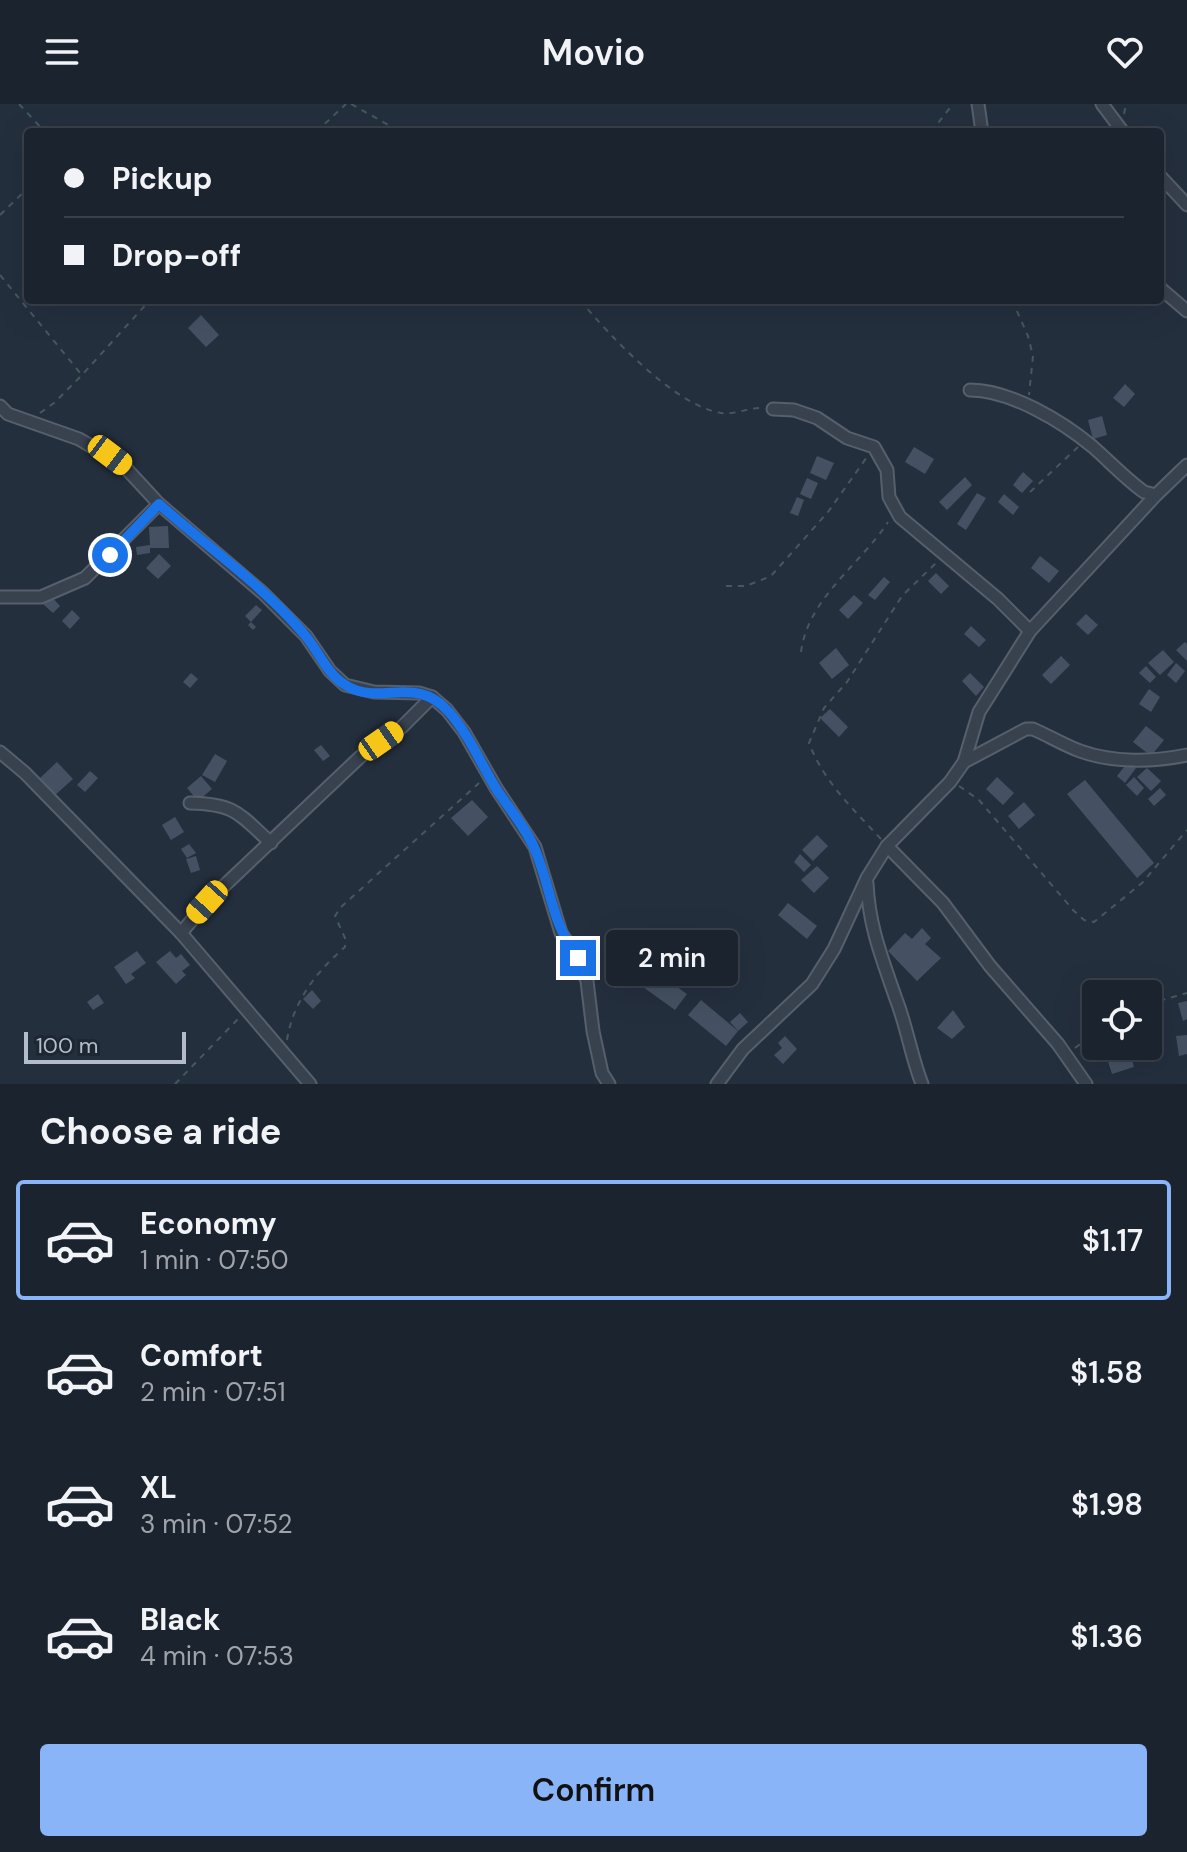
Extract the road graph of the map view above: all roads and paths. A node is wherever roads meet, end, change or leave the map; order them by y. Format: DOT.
graph roads {
  1 [pos="19,104"];
  2 [pos="346,104"];
  3 [pos="351,104"];
  4 [pos="953,104"];
  5 [pos="978,104"];
  6 [pos="1102,104"];
  7 [pos="41,128"];
  8 [pos="320,128"];
  9 [pos="394,128"];
  10 [pos="934,128"];
  11 [pos="981,128"];
  12 [pos="1120,128"];
  13 [pos="1164,180"];
  14 [pos="24,192"];
  15 [pos="1187,205"];
  16 [pos="0,215"];
  17 [pos="0,275"];
  18 [pos="1164,291"];
  19 [pos="146,304"];
  20 [pos="584,304"];
  21 [pos="1014,304"];
  22 [pos="1187,311"];
  23 [pos="82,375"];
  24 [pos="970,390"];
  25 [pos="0,406"];
  26 [pos="1028,406"];
  27 [pos="773,409"];
  28 [pos="29,420"];
  29 [pos="1084,440"];
  30 [pos="874,447"];
  31 [pos="1187,466"];
  32 [pos="1030,492"];
  33 [pos="1156,495"];
  34 [pos="159,504"];
  35 [pos="895,511"];
  36 [pos="946,555"];
  37 [pos="726,586"];
  38 [pos="0,597"];
  39 [pos="1030,631"];
  40 [pos="801,652"];
  41 [pos="432,697"];
  42 [pos="0,752"];
  43 [pos="1187,755"];
  44 [pos="964,762"];
  45 [pos="489,774"];
  46 [pos="950,782"];
  47 [pos="190,803"];
  48 [pos="1187,830"];
  49 [pos="271,843"];
  50 [pos="887,846"];
  51 [pos="867,878"];
  52 [pos="181,933"];
  53 [pos="1187,993"];
  54 [pos="1162,1000"];
  55 [pos="246,1011"];
  56 [pos="1082,1044"];
  57 [pos="284,1055"];
  58 [pos="1067,1056"];
  59 [pos="175,1084"];
  60 [pos="310,1084"];
  61 [pos="609,1084"];
  62 [pos="717,1084"];
  63 [pos="922,1084"];
  64 [pos="1086,1084"];
  1 -- 7 [label="path"];
  2 -- 8 [label="path"];
  3 -- 9 [label="path"];
  4 -- 10 [label="path"];
  5 -- 11 [label="street"];
  6 -- 12 [label="street"];
  13 -- 15 [label="street"];
  14 -- 16 [label="path"];
  17 -- 23 [label="path"];
  18 -- 22 [label="street"];
  19 -- 23 [label="path"];
  20 -- 27 [label="path"];
  21 -- 26 [label="path"];
  23 -- 28 [label="path"];
  24 -- 26 [label="street"];
  25 -- 28 [label="street"];
  26 -- 29 [label="street"];
  27 -- 30 [label="street"];
  28 -- 34 [label="street"];
  29 -- 32 [label="path"];
  29 -- 33 [label="street"];
  30 -- 35 [label="street"];
  30 -- 37 [label="path"];
  31 -- 33 [label="street"];
  33 -- 39 [label="street"];
  34 -- 38 [label="street"];
  34 -- 41 [label="street"];
  35 -- 36 [label="street"];
  35 -- 40 [label="path"];
  36 -- 39 [label="street"];
  36 -- 50 [label="path"];
  39 -- 44 [label="street"];
  41 -- 45 [label="street"];
  41 -- 49 [label="street"];
  42 -- 52 [label="street"];
  43 -- 44 [label="street"];
  44 -- 46 [label="street"];
  45 -- 57 [label="path"];
  45 -- 61 [label="street"];
  46 -- 48 [label="path"];
  46 -- 50 [label="street"];
  47 -- 49 [label="street"];
  49 -- 52 [label="street"];
  50 -- 51 [label="street"];
  50 -- 58 [label="street"];
  51 -- 62 [label="street"];
  51 -- 63 [label="street"];
  52 -- 55 [label="street"];
  53 -- 54 [label="path"];
  55 -- 57 [label="street"];
  55 -- 59 [label="path"];
  56 -- 58 [label="path"];
  57 -- 60 [label="street"];
  58 -- 64 [label="street"];
}
